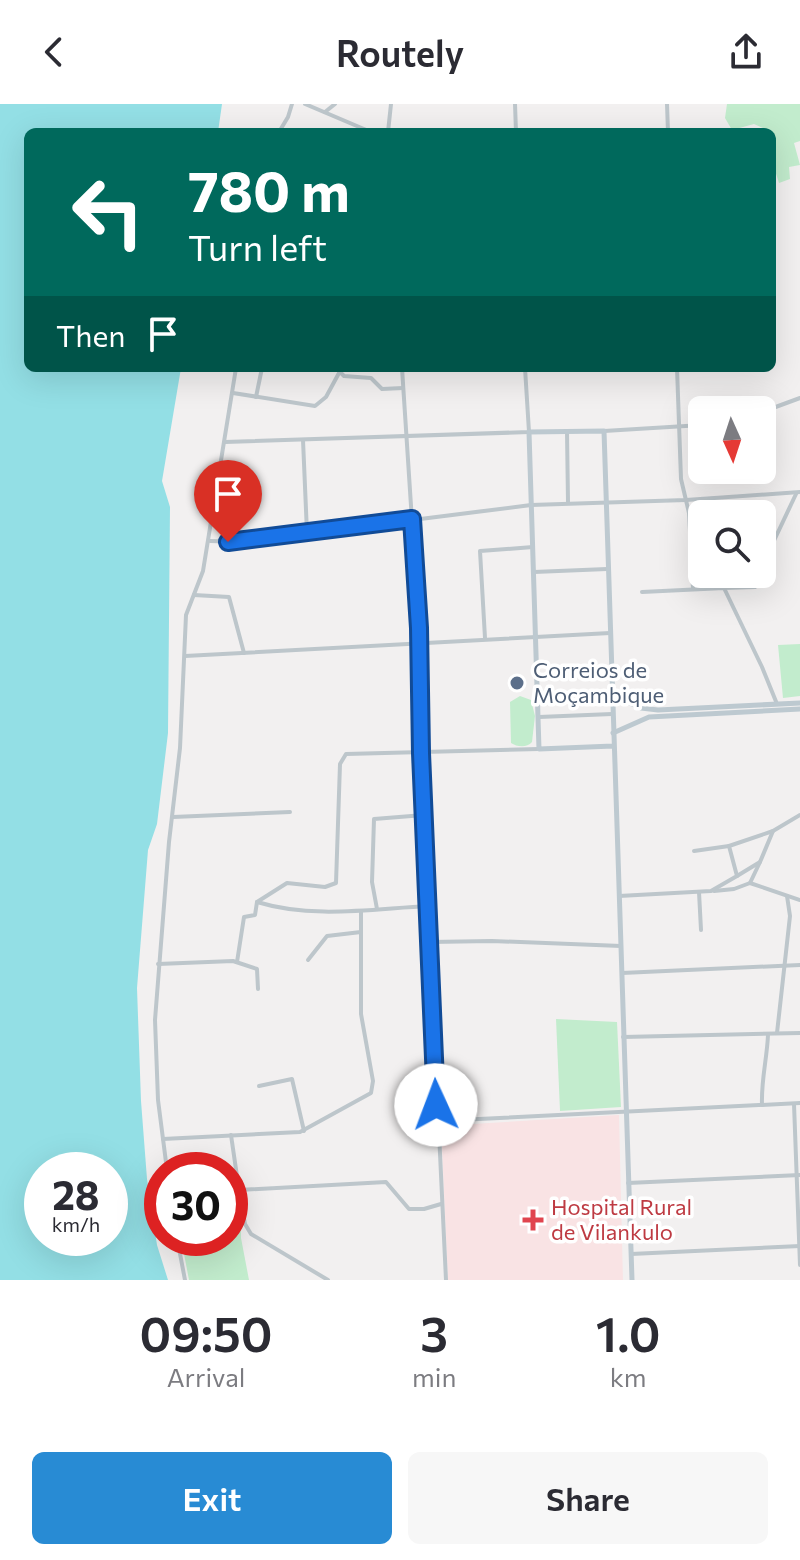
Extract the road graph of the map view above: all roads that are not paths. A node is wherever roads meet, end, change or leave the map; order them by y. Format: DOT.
graph roads {
  1 [pos="292,104"];
  2 [pos="305,104"];
  3 [pos="335,104"];
  4 [pos="391,104"];
  5 [pos="515,104"];
  6 [pos="667,104"];
  7 [pos="325,112"];
  8 [pos="281,128"];
  9 [pos="362,128"];
  10 [pos="388,128"];
  11 [pos="516,128"];
  12 [pos="668,128"];
  13 [pos="236,372"];
  14 [pos="261,372"];
  15 [pos="337,372"];
  16 [pos="342,372"];
  17 [pos="402,372"];
  18 [pos="525,372"];
  19 [pos="677,372"];
  20 [pos="403,388"];
  21 [pos="233,393"];
  22 [pos="256,398"];
  23 [pos="800,398"];
  24 [pos="776,407"];
  25 [pos="679,426"];
  26 [pos="688,426"];
  27 [pos="566,431"];
  28 [pos="604,431"];
  29 [pos="529,432"];
  30 [pos="407,438"];
  31 [pos="303,440"];
  32 [pos="225,442"];
  33 [pos="798,493"];
  34 [pos="686,500"];
  35 [pos="568,502"];
  36 [pos="606,502"];
  37 [pos="531,505"];
  38 [pos="412,519"];
  39 [pos="307,533"];
  40 [pos="776,537"];
  41 [pos="209,541"];
  42 [pos="533,547"];
  43 [pos="607,569"];
  44 [pos="534,572"];
  45 [pos="724,588"];
  46 [pos="693,589"];
  47 [pos="642,592"];
  48 [pos="193,595"];
  49 [pos="610,633"];
  50 [pos="536,637"];
  51 [pos="485,639"];
  52 [pos="417,642"];
  53 [pos="244,653"];
  54 [pos="185,656"];
  55 [pos="612,695"];
  56 [pos="777,704"];
  57 [pos="800,706"];
  58 [pos="612,714"];
  59 [pos="539,717"];
  60 [pos="613,733"];
  61 [pos="613,746"];
  62 [pos="539,749"];
  63 [pos="421,753"];
  64 [pos="290,812"];
  65 [pos="424,815"];
  66 [pos="800,815"];
  67 [pos="173,817"];
  68 [pos="773,831"];
  69 [pos="729,846"];
  70 [pos="694,851"];
  71 [pos="760,862"];
  72 [pos="737,876"];
  73 [pos="750,883"];
  74 [pos="711,891"];
  75 [pos="699,892"];
  76 [pos="619,896"];
  77 [pos="787,896"];
  78 [pos="798,900"];
  79 [pos="257,902"];
  80 [pos="428,906"];
  81 [pos="377,910"];
  82 [pos="361,911"];
  83 [pos="790,916"];
  84 [pos="701,930"];
  85 [pos="361,932"];
  86 [pos="430,942"];
  87 [pos="621,946"];
  88 [pos="308,960"];
  89 [pos="237,962"];
  90 [pos="158,964"];
  91 [pos="800,965"];
  92 [pos="782,966"];
  93 [pos="622,973"];
  94 [pos="258,989"];
  95 [pos="800,1033"];
  96 [pos="777,1034"];
  97 [pos="768,1035"];
  98 [pos="623,1037"];
  99 [pos="259,1086"];
  100 [pos="797,1104"];
  101 [pos="436,1105"];
  102 [pos="762,1105"];
  103 [pos="626,1110"];
  104 [pos="451,1120"];
  105 [pos="437,1121"];
  106 [pos="304,1131"];
  107 [pos="231,1135"];
  108 [pos="163,1139"];
  109 [pos="165,1152"];
  110 [pos="233,1152"];
  111 [pos="798,1175"];
  112 [pos="628,1183"];
  113 [pos="248,1190"];
  114 [pos="441,1204"];
  115 [pos="248,1229"];
  116 [pos="799,1246"];
  117 [pos="631,1254"];
  118 [pos="180,1256"];
  119 [pos="800,1265"];
  120 [pos="185,1280"];
  121 [pos="328,1280"];
  122 [pos="446,1280"];
  123 [pos="632,1280"];
  1 -- 8 [label="street"];
  2 -- 7 [label="street"];
  3 -- 7 [label="street"];
  4 -- 10 [label="street"];
  5 -- 11 [label="street"];
  6 -- 12 [label="street"];
  7 -- 9 [label="street"];
  13 -- 21 [label="street"];
  14 -- 22 [label="street"];
  15 -- 22 [label="street"];
  16 -- 20 [label="street"];
  17 -- 20 [label="street"];
  18 -- 29 [label="street"];
  19 -- 25 [label="street"];
  20 -- 30 [label="street"];
  21 -- 22 [label="street"];
  21 -- 32 [label="street"];
  23 -- 24 [label="street"];
  25 -- 26 [label="street"];
  25 -- 28 [label="street"];
  25 -- 34 [label="street"];
  27 -- 28 [label="main road"];
  27 -- 29 [label="main road"];
  27 -- 35 [label="street"];
  28 -- 36 [label="main road"];
  29 -- 30 [label="street"];
  29 -- 37 [label="main road"];
  30 -- 31 [label="street"];
  30 -- 38 [label="street"];
  31 -- 32 [label="street"];
  31 -- 39 [label="street"];
  32 -- 41 [label="street"];
  33 -- 34 [label="street"];
  33 -- 40 [label="street"];
  34 -- 36 [label="street"];
  34 -- 46 [label="street"];
  35 -- 36 [label="street"];
  35 -- 37 [label="street"];
  36 -- 43 [label="main road"];
  37 -- 38 [label="street"];
  37 -- 42 [label="main road"];
  38 -- 39 [label="street"];
  38 -- 52 [label="street"];
  39 -- 41 [label="street"];
  41 -- 48 [label="street"];
  42 -- 44 [label="main road"];
  42 -- 51 [label="street"];
  43 -- 44 [label="street"];
  43 -- 49 [label="main road"];
  44 -- 50 [label="main road"];
  45 -- 46 [label="street"];
  45 -- 56 [label="street"];
  46 -- 47 [label="street"];
  48 -- 53 [label="street"];
  48 -- 54 [label="street"];
  49 -- 50 [label="street"];
  49 -- 55 [label="main road"];
  50 -- 51 [label="street"];
  50 -- 59 [label="main road"];
  51 -- 52 [label="street"];
  52 -- 53 [label="street"];
  52 -- 63 [label="street"];
  53 -- 54 [label="street"];
  54 -- 67 [label="street"];
  55 -- 56 [label="main road"];
  55 -- 58 [label="main road"];
  56 -- 57 [label="main road"];
  57 -- 60 [label="main road"];
  58 -- 59 [label="street"];
  58 -- 60 [label="main road"];
  59 -- 62 [label="main road"];
  60 -- 61 [label="main road"];
  61 -- 62 [label="main road"];
  61 -- 76 [label="main road"];
  62 -- 63 [label="street"];
  63 -- 65 [label="street"];
  63 -- 79 [label="street"];
  64 -- 67 [label="street"];
  65 -- 80 [label="street"];
  65 -- 81 [label="street"];
  66 -- 68 [label="street"];
  67 -- 90 [label="street"];
  68 -- 69 [label="street"];
  68 -- 71 [label="street"];
  69 -- 70 [label="street"];
  69 -- 72 [label="street"];
  71 -- 72 [label="street"];
  71 -- 73 [label="street"];
  72 -- 74 [label="street"];
  73 -- 74 [label="street"];
  73 -- 77 [label="street"];
  74 -- 75 [label="street"];
  75 -- 76 [label="street"];
  75 -- 84 [label="street"];
  76 -- 87 [label="main road"];
  77 -- 78 [label="street"];
  77 -- 83 [label="street"];
  78 -- 83 [label="street"];
  79 -- 82 [label="street"];
  79 -- 89 [label="street"];
  80 -- 81 [label="street"];
  80 -- 86 [label="street"];
  81 -- 82 [label="street"];
  82 -- 85 [label="street"];
  83 -- 92 [label="street"];
  85 -- 88 [label="street"];
  85 -- 106 [label="street"];
  86 -- 87 [label="street"];
  86 -- 101 [label="street"];
  87 -- 93 [label="main road"];
  89 -- 90 [label="street"];
  89 -- 94 [label="street"];
  90 -- 108 [label="street"];
  91 -- 92 [label="street"];
  92 -- 93 [label="street"];
  92 -- 96 [label="street"];
  93 -- 98 [label="main road"];
  95 -- 96 [label="street"];
  96 -- 97 [label="street"];
  97 -- 98 [label="street"];
  97 -- 102 [label="street"];
  98 -- 103 [label="main road"];
  99 -- 106 [label="street"];
  100 -- 102 [label="street"];
  100 -- 111 [label="street"];
  101 -- 104 [label="street"];
  101 -- 105 [label="street"];
  102 -- 103 [label="street"];
  103 -- 104 [label="street"];
  103 -- 112 [label="main road"];
  104 -- 105 [label="street"];
  105 -- 114 [label="street"];
  106 -- 107 [label="street"];
  107 -- 108 [label="street"];
  107 -- 110 [label="street"];
  108 -- 109 [label="street"];
  111 -- 112 [label="street"];
  111 -- 116 [label="street"];
  112 -- 117 [label="main road"];
  113 -- 114 [label="street"];
  114 -- 122 [label="street"];
  115 -- 121 [label="street"];
  116 -- 117 [label="street"];
  116 -- 119 [label="street"];
  117 -- 123 [label="main road"];
  118 -- 120 [label="street"];
}
